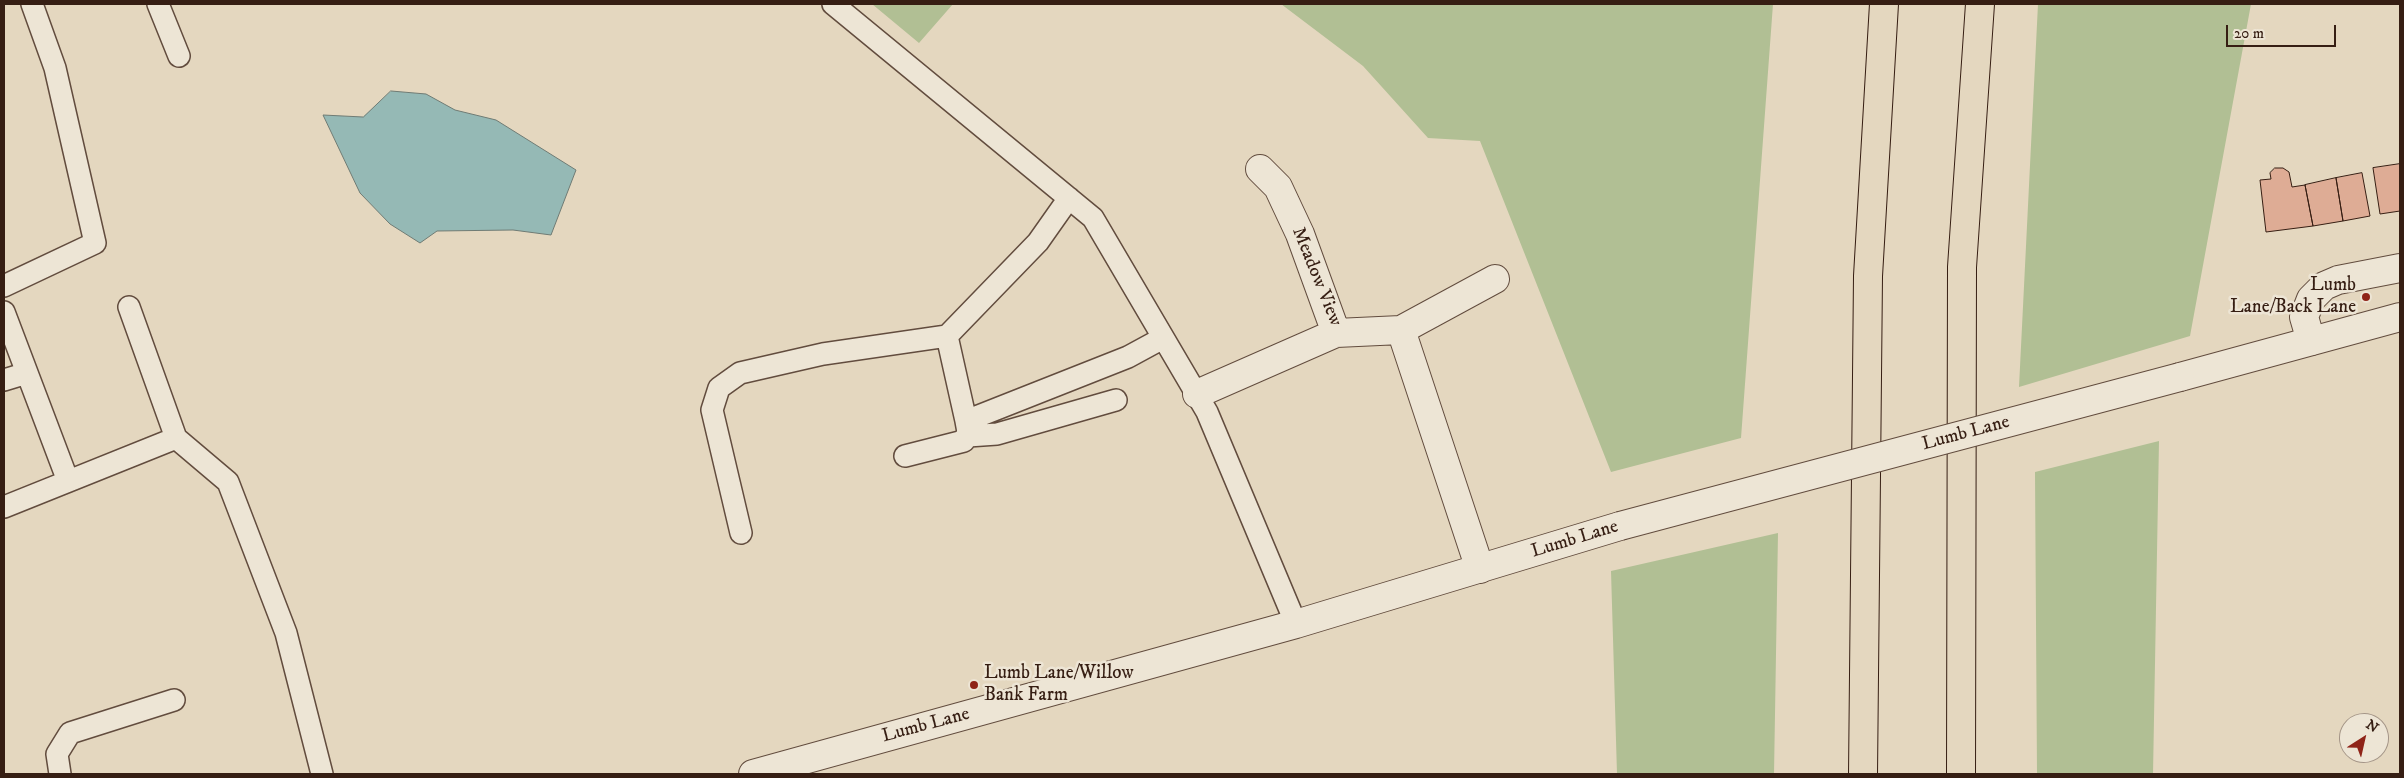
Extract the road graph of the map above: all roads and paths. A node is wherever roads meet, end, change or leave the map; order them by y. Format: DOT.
graph roads {
  1 [pos="32,4"];
  2 [pos="158,4"];
  3 [pos="833,4"];
  4 [pos="1884,4"];
  5 [pos="1980,4"];
  6 [pos="179,56"];
  7 [pos="1260,169"];
  8 [pos="1069,198"];
  9 [pos="2400,268"];
  10 [pos="1495,279"];
  11 [pos="4,286"];
  12 [pos="129,307"];
  13 [pos="4,312"];
  14 [pos="2400,317"];
  15 [pos="1401,330"];
  16 [pos="1336,334"];
  17 [pos="947,336"];
  18 [pos="1163,338"];
  19 [pos="2310,341"];
  20 [pos="26,373"];
  21 [pos="4,380"];
  22 [pos="1197,394"];
  23 [pos="1116,400"];
  24 [pos="967,429"];
  25 [pos="176,438"];
  26 [pos="905,456"];
  27 [pos="68,481"];
  28 [pos="4,507"];
  29 [pos="741,533"];
  30 [pos="1480,568"];
  31 [pos="1296,624"];
  32 [pos="174,700"];
  33 [pos="60,774"];
  34 [pos="322,774"];
  35 [pos="753,774"];
  36 [pos="1863,774"];
  37 [pos="1961,774"];
  1 -- 11 [label="lane"];
  2 -- 6 [label="lane"];
  3 -- 8 [label="lane"];
  4 -- 36 [label="highway"];
  5 -- 37 [label="highway"];
  7 -- 16 [label="street, Meadow View"];
  8 -- 17 [label="lane"];
  8 -- 18 [label="lane"];
  9 -- 19 [label="street"];
  10 -- 15 [label="street, Meadow View"];
  12 -- 25 [label="lane"];
  13 -- 20 [label="lane"];
  14 -- 19 [label="street, Lumb Lane"];
  15 -- 16 [label="street, Meadow View"];
  15 -- 30 [label="street"];
  16 -- 22 [label="street"];
  17 -- 24 [label="lane"];
  17 -- 29 [label="lane"];
  18 -- 22 [label="lane"];
  18 -- 24 [label="lane"];
  19 -- 30 [label="street, Lumb Lane, bridge"];
  20 -- 21 [label="lane"];
  20 -- 27 [label="lane"];
  22 -- 31 [label="lane"];
  23 -- 24 [label="lane"];
  24 -- 26 [label="lane"];
  25 -- 27 [label="lane"];
  25 -- 34 [label="lane"];
  27 -- 28 [label="lane"];
  30 -- 31 [label="street, Lumb Lane"];
  31 -- 35 [label="street, Lumb Lane"];
  32 -- 33 [label="lane"];
}
